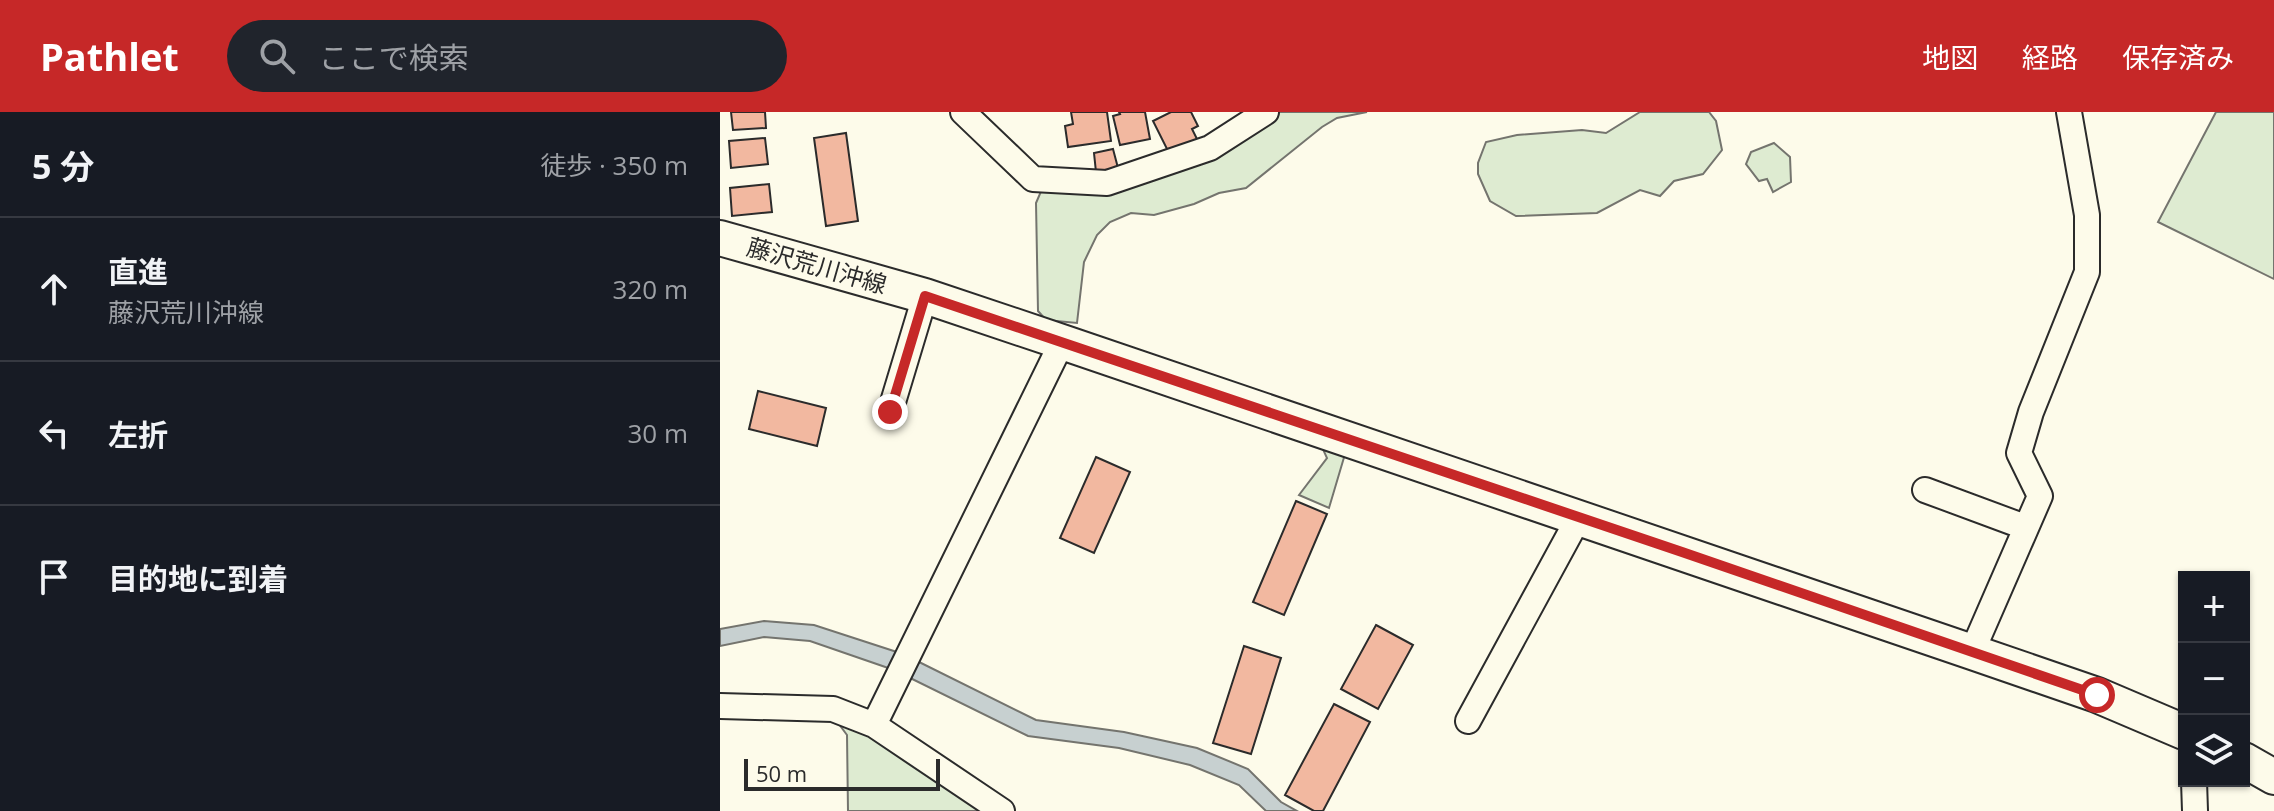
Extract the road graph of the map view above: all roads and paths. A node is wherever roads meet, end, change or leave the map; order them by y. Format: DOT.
graph roads {
  1 [pos="963,112"];
  2 [pos="1266,112"];
  3 [pos="2069,112"];
  4 [pos="720,238"];
  5 [pos="925,296"];
  6 [pos="1062,342"];
  7 [pos="890,412"];
  8 [pos="1925,490"];
  9 [pos="1579,517"];
  10 [pos="2025,527"];
  11 [pos="1972,652"];
  12 [pos="720,706"];
  13 [pos="1468,721"];
  14 [pos="874,725"];
  15 [pos="2178,729"];
  16 [pos="2250,763"];
  17 [pos="2274,777"];
  18 [pos="2194,787"];
  19 [pos="1002,811"];
  20 [pos="2195,811"];
  1 -- 2 [label="street"];
  3 -- 10 [label="street"];
  4 -- 5 [label="main road, 藤沢荒川沖線"];
  5 -- 6 [label="main road, 藤沢荒川沖線"];
  5 -- 7 [label="street"];
  6 -- 9 [label="main road, 藤沢荒川沖線"];
  6 -- 14 [label="street"];
  8 -- 10 [label="street"];
  9 -- 11 [label="main road, 藤沢荒川沖線"];
  9 -- 13 [label="street"];
  10 -- 11 [label="street"];
  11 -- 15 [label="main road, 藤沢荒川沖線"];
  12 -- 14 [label="street"];
  14 -- 19 [label="street"];
  16 -- 17 [label="main road"];
  18 -- 20 [label="street"];
}
